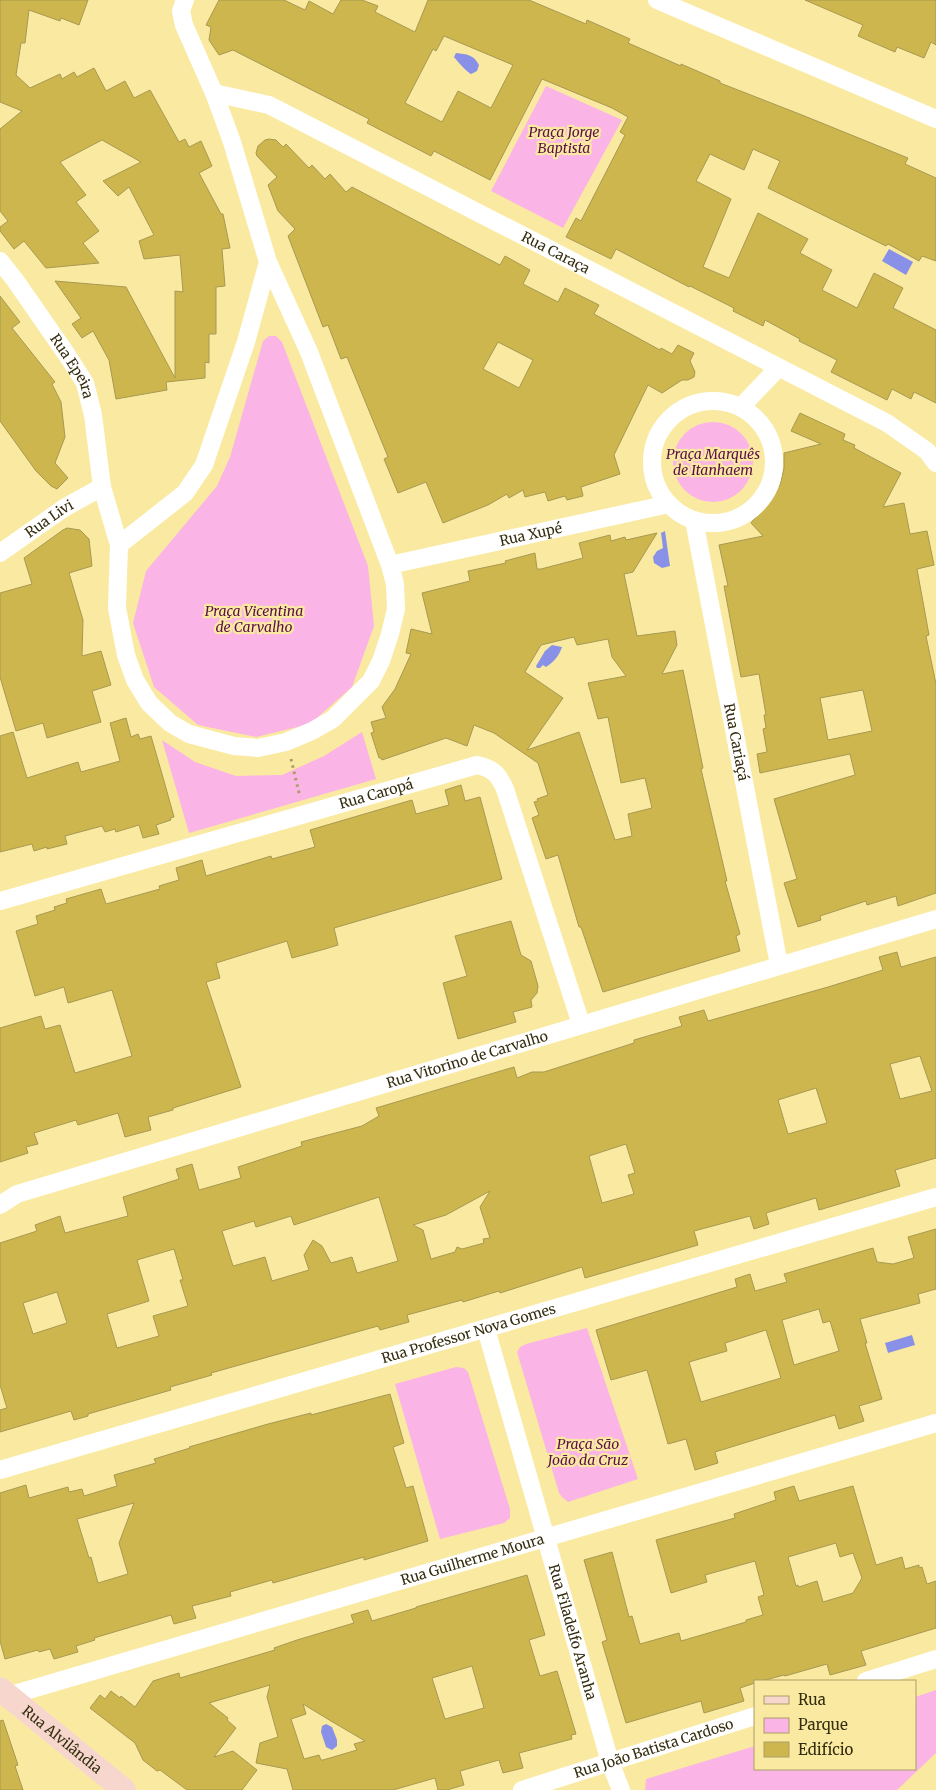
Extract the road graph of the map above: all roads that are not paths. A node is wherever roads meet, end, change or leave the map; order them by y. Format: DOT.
graph roads {
  1 [pos="185,0"];
  2 [pos="657,0"];
  3 [pos="214,93"];
  4 [pos="936,119"];
  5 [pos="0,261"];
  6 [pos="268,262"];
  7 [pos="778,368"];
  8 [pos="741,407"];
  9 [pos="936,463"];
  10 [pos="102,487"];
  11 [pos="669,504"];
  12 [pos="694,520"];
  13 [pos="119,545"];
  14 [pos="0,554"];
  15 [pos="390,565"];
  16 [pos="0,900"];
  17 [pos="936,919"];
  18 [pos="779,965"];
  19 [pos="581,1024"];
  20 [pos="936,1197"];
  21 [pos="0,1205"];
  22 [pos="486,1329"];
  23 [pos="936,1423"];
  24 [pos="0,1470"];
  25 [pos="545,1537"];
  26 [pos="936,1659"];
  27 [pos="869,1680"];
  28 [pos="4,1693"];
  29 [pos="754,1716"];
  30 [pos="610,1762"];
  31 [pos="124,1790"];
  32 [pos="522,1790"];
  33 [pos="621,1790"];
  1 -- 3 [label="street"];
  2 -- 4 [label="street"];
  3 -- 6 [label="street"];
  3 -- 7 [label="street, Rua Caraça"];
  5 -- 10 [label="street, Rua Epeira"];
  6 -- 13 [label="street"];
  6 -- 15 [label="street"];
  7 -- 8 [label="street"];
  7 -- 9 [label="street, Rua Caraça"];
  8 -- 11 [label="street"];
  8 -- 12 [label="street"];
  10 -- 13 [label="street, Rua Epeira"];
  10 -- 14 [label="street, Rua Livi"];
  11 -- 12 [label="street"];
  11 -- 15 [label="street, Rua Xupé"];
  12 -- 18 [label="street, Rua Cariaçá"];
  13 -- 15 [label="street"];
  16 -- 19 [label="street, Rua Caropá"];
  17 -- 18 [label="street, Rua Vitorino de Carvalho"];
  18 -- 19 [label="street, Rua Vitorino de Carvalho"];
  19 -- 21 [label="street, Rua Vitorino de Carvalho"];
  20 -- 22 [label="street, Rua Professor Nova Gomes"];
  22 -- 24 [label="street, Rua Professor Nova Gomes"];
  22 -- 25 [label="street, Rua Filadelfo Aranha"];
  23 -- 25 [label="street, Rua Guilherme Moura"];
  25 -- 28 [label="street, Rua Guilherme Moura"];
  25 -- 30 [label="street, Rua Filadelfo Aranha"];
  26 -- 27 [label="street"];
  28 -- 31 [label="street, Rua Alvilândia"];
  29 -- 30 [label="street, Rua João Batista Cardoso"];
  30 -- 32 [label="street, Rua João Batista Cardoso"];
  30 -- 33 [label="street, Rua Filadelfo Aranha"];
}
